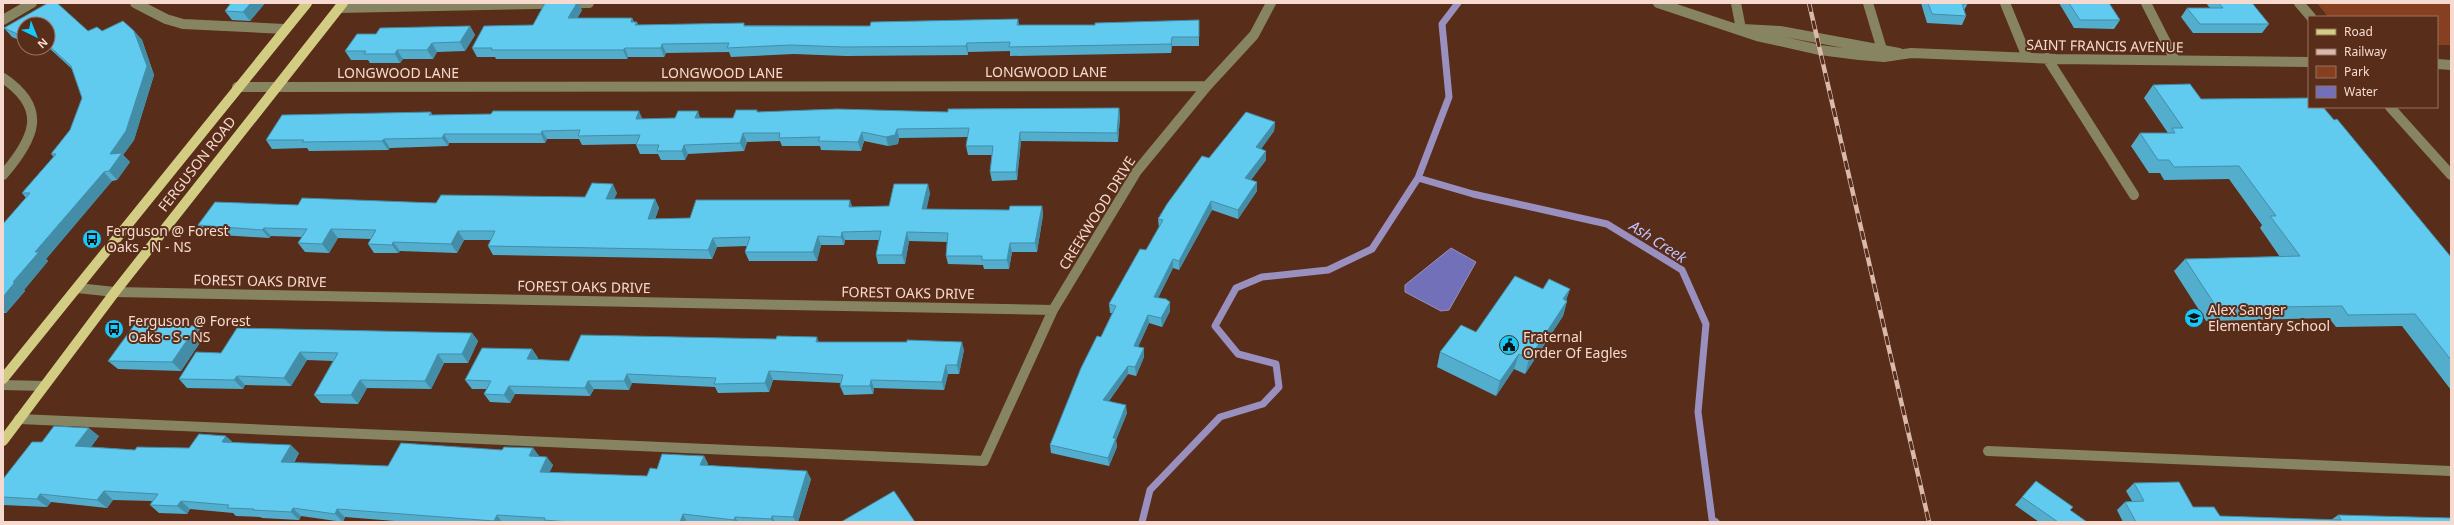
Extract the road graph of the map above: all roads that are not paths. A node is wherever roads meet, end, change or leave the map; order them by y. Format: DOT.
graph roads {
  1 [pos="32,3"];
  2 [pos="135,3"];
  3 [pos="307,3"];
  4 [pos="588,3"];
  5 [pos="1271,3"];
  6 [pos="1658,3"];
  7 [pos="1736,3"];
  8 [pos="1868,3"];
  9 [pos="2005,3"];
  10 [pos="2146,3"];
  11 [pos="2299,3"];
  12 [pos="341,5"];
  13 [pos="2310,16"];
  14 [pos="3,20"];
  15 [pos="285,29"];
  16 [pos="1741,29"];
  17 [pos="1881,48"];
  18 [pos="1900,53"];
  19 [pos="1884,56"];
  20 [pos="2027,57"];
  21 [pos="2047,58"];
  22 [pos="2175,60"];
  23 [pos="2308,62"];
  24 [pos="2438,64"];
  25 [pos="2451,65"];
  26 [pos="3,78"];
  27 [pos="1207,86"];
  28 [pos="237,87"];
  29 [pos="277,87"];
  30 [pos="2391,108"];
  31 [pos="3,175"];
  32 [pos="2451,175"];
  33 [pos="2134,195"];
  34 [pos="77,288"];
  35 [pos="115,292"];
  36 [pos="1053,310"];
  37 [pos="3,379"];
  38 [pos="3,385"];
  39 [pos="44,386"];
  40 [pos="19,419"];
  41 [pos="3,441"];
  42 [pos="1988,451"];
  43 [pos="2451,471"];
  1 -- 14 [label="street"];
  2 -- 15 [label="street"];
  3 -- 15 [label="main road, FERGUSON ROAD"];
  4 -- 12 [label="street"];
  5 -- 27 [label="street, CREEKWOOD DRIVE"];
  6 -- 16 [label="street, SAINT FRANCIS AVENUE"];
  7 -- 16 [label="street"];
  8 -- 17 [label="street"];
  9 -- 20 [label="street"];
  10 -- 22 [label="street"];
  11 -- 13 [label="street"];
  12 -- 29 [label="main road, FERGUSON ROAD"];
  15 -- 28 [label="main road, FERGUSON ROAD"];
  16 -- 17 [label="street, SAINT FRANCIS AVENUE"];
  16 -- 19 [label="street, SAINT FRANCIS AVENUE"];
  17 -- 18 [label="street, SAINT FRANCIS AVENUE"];
  17 -- 19 [label="street"];
  18 -- 19 [label="street, SAINT FRANCIS AVENUE"];
  18 -- 20 [label="street, SAINT FRANCIS AVENUE"];
  20 -- 21 [label="street, SAINT FRANCIS AVENUE"];
  21 -- 22 [label="street, SAINT FRANCIS AVENUE"];
  21 -- 33 [label="street"];
  22 -- 23 [label="street, SAINT FRANCIS AVENUE"];
  24 -- 25 [label="street"];
  26 -- 31 [label="street"];
  27 -- 29 [label="street, LONGWOOD LANE"];
  27 -- 36 [label="street, CREEKWOOD DRIVE"];
  28 -- 29 [label="street, LONGWOOD LANE"];
  28 -- 34 [label="main road, FERGUSON ROAD"];
  29 -- 35 [label="main road, FERGUSON ROAD"];
  30 -- 32 [label="street"];
  34 -- 35 [label="street, FOREST OAKS DRIVE"];
  34 -- 37 [label="main road, FERGUSON ROAD"];
  35 -- 36 [label="street, FOREST OAKS DRIVE"];
  35 -- 39 [label="main road, FERGUSON ROAD"];
  36 -- 40 [label="street, CREEKWOOD DRIVE"];
  38 -- 39 [label="street"];
  39 -- 40 [label="main road, FERGUSON ROAD"];
  40 -- 41 [label="main road, FERGUSON ROAD"];
  42 -- 43 [label="street"];
}
